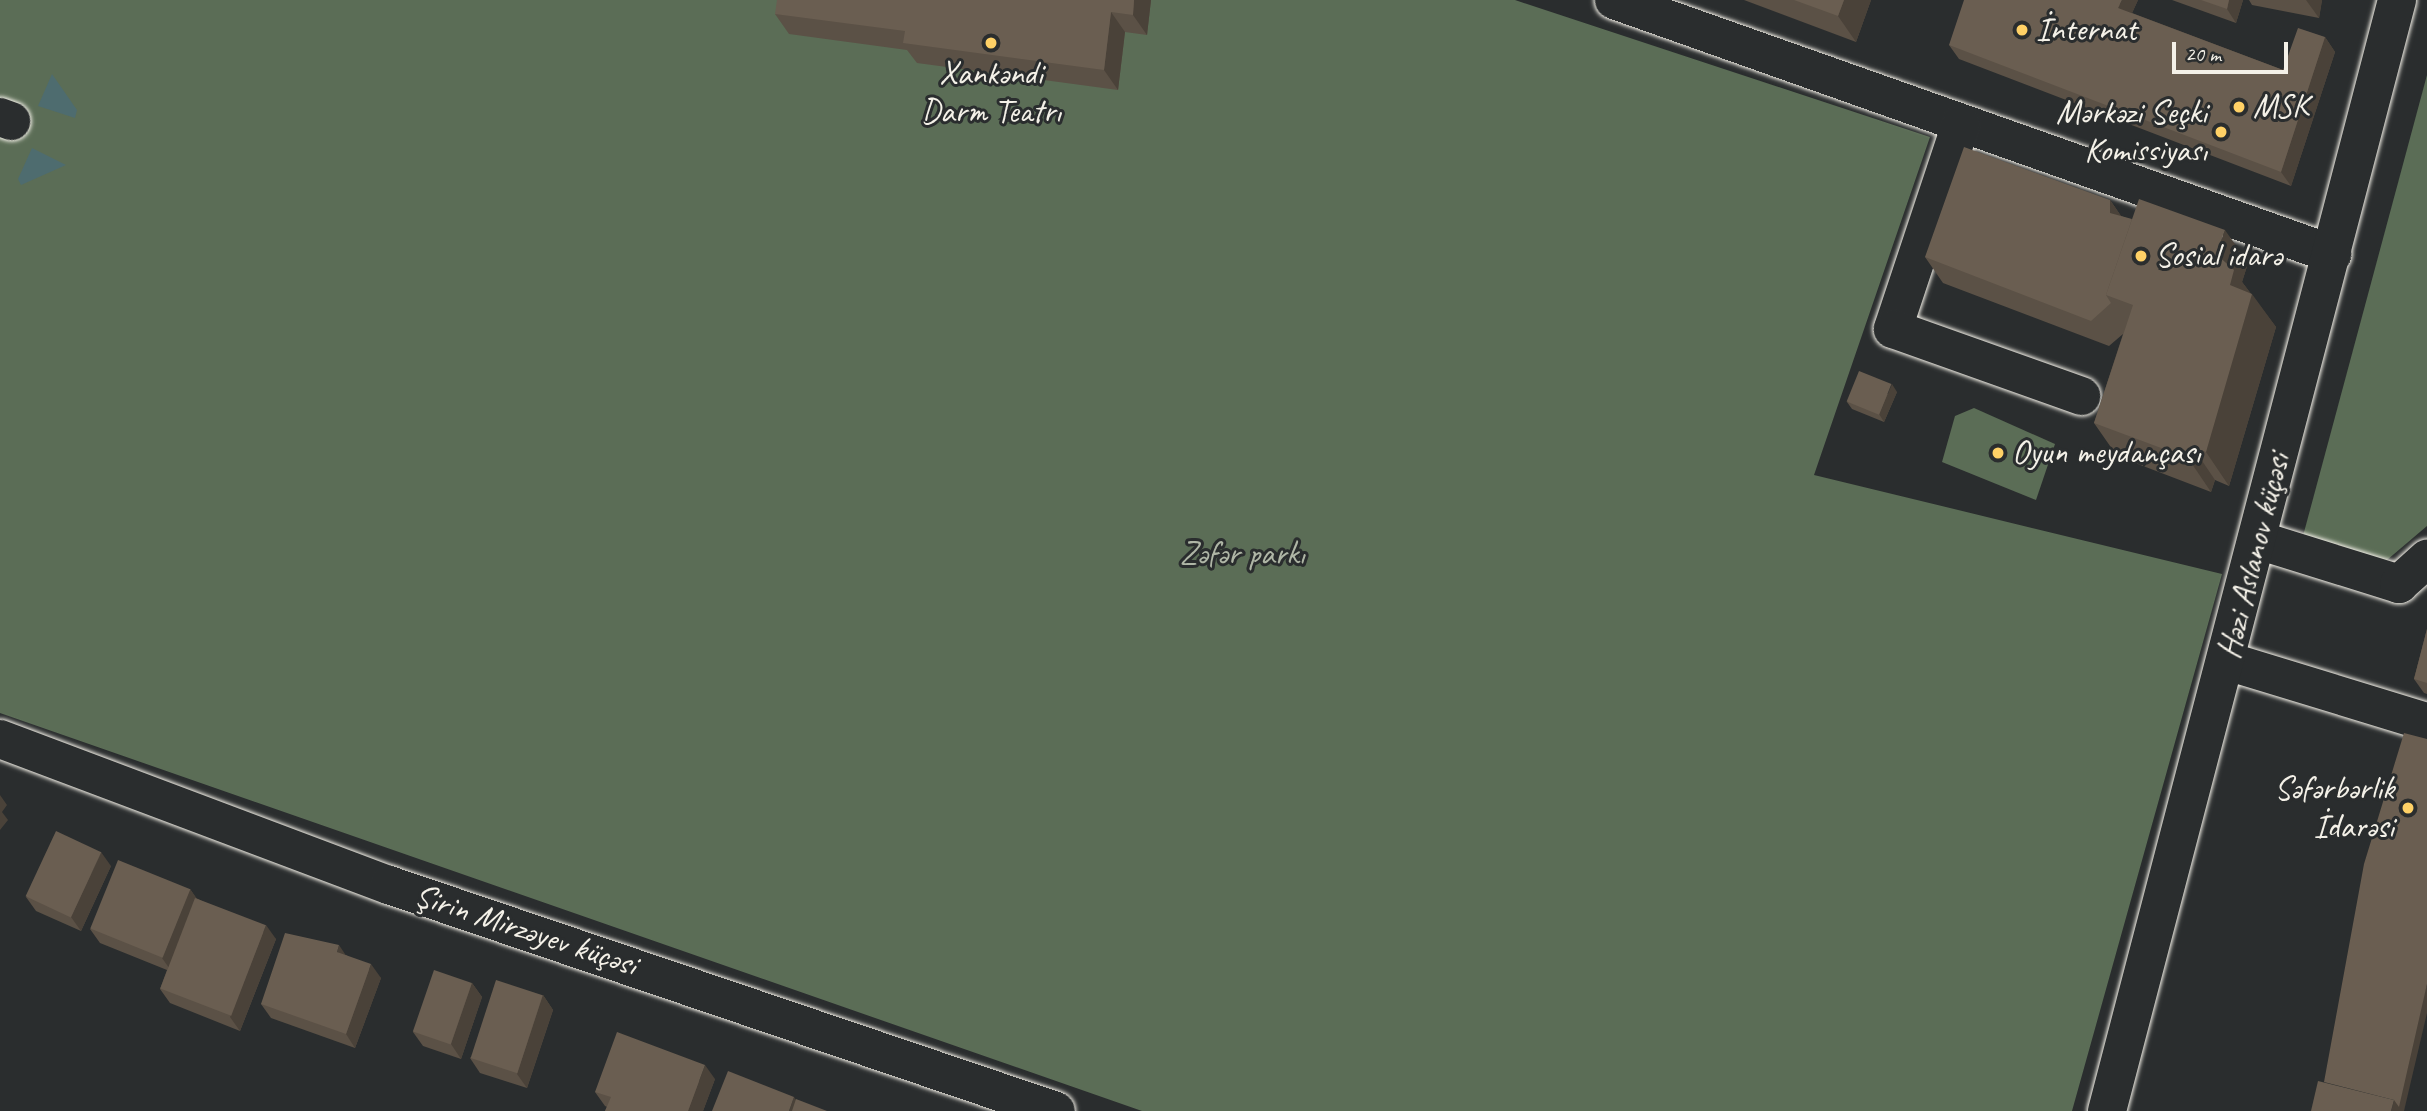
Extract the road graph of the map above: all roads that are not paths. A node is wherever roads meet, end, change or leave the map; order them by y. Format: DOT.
graph roads {
  1 [pos="1614,0"];
  2 [pos="2397,0"];
  3 [pos="1961,124"];
  4 [pos="2332,254"];
  5 [pos="2081,397"];
  6 [pos="2258,540"];
  7 [pos="2427,559"];
  8 [pos="2227,661"];
  9 [pos="2427,722"];
  10 [pos="0,738"];
  11 [pos="1044,1109"];
  12 [pos="2107,1111"];
  1 -- 3 [label="street"];
  2 -- 4 [label="street, Həzi Aslanov küçəsi"];
  3 -- 4 [label="street"];
  3 -- 5 [label="street"];
  4 -- 6 [label="street, Həzi Aslanov küçəsi"];
  6 -- 7 [label="street"];
  6 -- 8 [label="street, Həzi Aslanov küçəsi"];
  8 -- 9 [label="street"];
  8 -- 12 [label="street, Həzi Aslanov küçəsi"];
  10 -- 11 [label="street, Şirin Mirzəyev küçəsi"];
}
